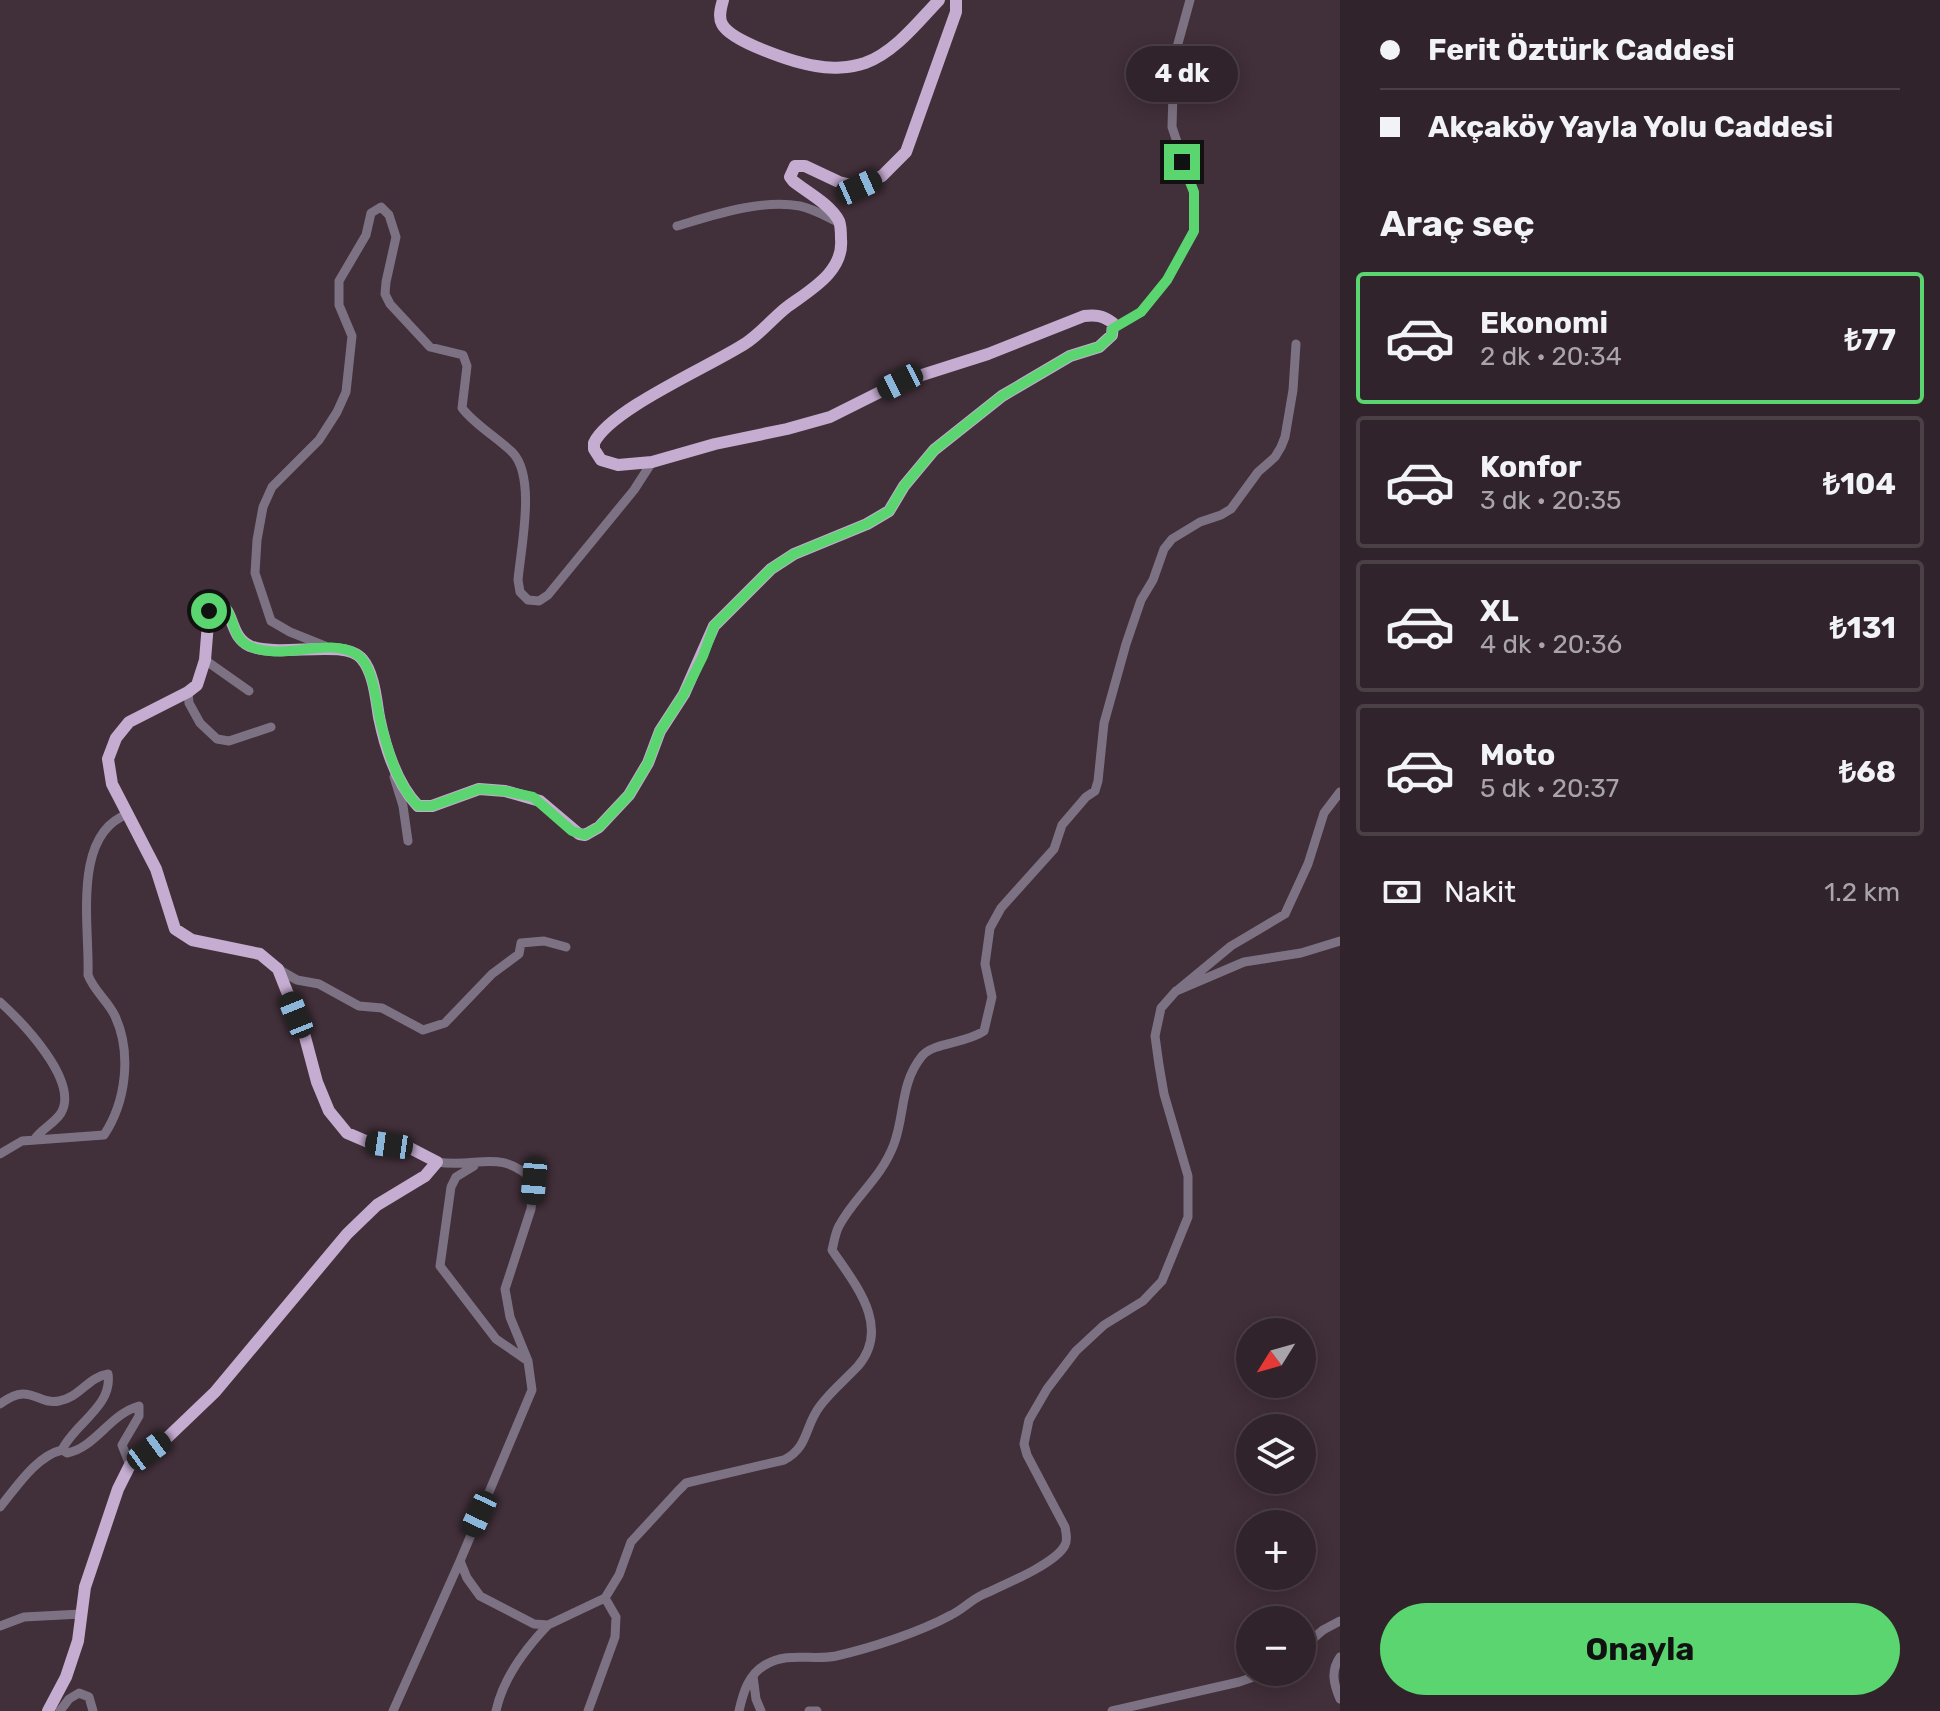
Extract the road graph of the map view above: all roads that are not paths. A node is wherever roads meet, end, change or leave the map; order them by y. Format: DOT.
graph roads {
  1 [pos="723,0"];
  2 [pos="939,0"];
  3 [pos="956,0"];
  4 [pos="1190,0"];
  5 [pos="840,223"];
  6 [pos="677,226"];
  7 [pos="1112,329"];
  8 [pos="1296,344"];
  9 [pos="652,462"];
  10 [pos="332,648"];
  11 [pos="205,660"];
  12 [pos="249,691"];
  13 [pos="188,692"];
  14 [pos="271,727"];
  15 [pos="392,762"];
  16 [pos="1340,792"];
  17 [pos="128,814"];
  18 [pos="408,841"];
  19 [pos="1340,941"];
  20 [pos="566,947"];
  21 [pos="278,969"];
  22 [pos="1176,991"];
  23 [pos="0,1002"];
  24 [pos="34,1140"];
  25 [pos="0,1154"];
  26 [pos="485,1161"];
  27 [pos="437,1162"];
  28 [pos="528,1361"];
  29 [pos="0,1404"];
  30 [pos="62,1450"];
  31 [pos="130,1465"];
  32 [pos="0,1507"];
  33 [pos="460,1561"];
  34 [pos="605,1598"];
  35 [pos="81,1614"];
  36 [pos="1340,1621"];
  37 [pos="548,1625"];
  38 [pos="0,1626"];
  39 [pos="1316,1636"];
  40 [pos="1340,1657"];
  41 [pos="753,1676"];
  42 [pos="1236,1683"];
  43 [pos="1340,1699"];
  44 [pos="48,1711"];
  45 [pos="60,1711"];
  46 [pos="93,1711"];
  47 [pos="393,1711"];
  48 [pos="496,1711"];
  49 [pos="588,1711"];
  50 [pos="739,1711"];
  51 [pos="761,1711"];
  52 [pos="809,1711"];
  53 [pos="817,1711"];
  54 [pos="1112,1711"];
  1 -- 2 [label="main road"];
  3 -- 5 [label="main road"];
  4 -- 7 [label="street"];
  5 -- 6 [label="street"];
  5 -- 9 [label="main road"];
  7 -- 9 [label="main road"];
  7 -- 15 [label="main road"];
  8 -- 34 [label="street"];
  9 -- 10 [label="street"];
  10 -- 11 [label="main road"];
  10 -- 15 [label="main road"];
  11 -- 12 [label="street"];
  11 -- 13 [label="main road"];
  13 -- 14 [label="street"];
  13 -- 17 [label="main road"];
  15 -- 18 [label="street"];
  16 -- 22 [label="street"];
  17 -- 21 [label="main road"];
  17 -- 24 [label="street"];
  19 -- 22 [label="street"];
  20 -- 21 [label="street"];
  21 -- 27 [label="main road"];
  22 -- 41 [label="street"];
  23 -- 24 [label="street"];
  24 -- 25 [label="street"];
  26 -- 27 [label="street"];
  26 -- 28 [label="street"];
  26 -- 28 [label="street"];
  27 -- 31 [label="main road"];
  28 -- 33 [label="street"];
  29 -- 30 [label="street"];
  30 -- 31 [label="street"];
  30 -- 32 [label="street"];
  31 -- 35 [label="main road"];
  33 -- 37 [label="street"];
  33 -- 47 [label="street"];
  34 -- 37 [label="street"];
  34 -- 49 [label="street"];
  35 -- 38 [label="street"];
  35 -- 44 [label="main road"];
  36 -- 39 [label="street"];
  37 -- 48 [label="street"];
  40 -- 43 [label="street"];
  41 -- 50 [label="street"];
  41 -- 51 [label="street"];
  42 -- 54 [label="street"];
  45 -- 46 [label="street"];
  52 -- 53 [label="street"];
}
